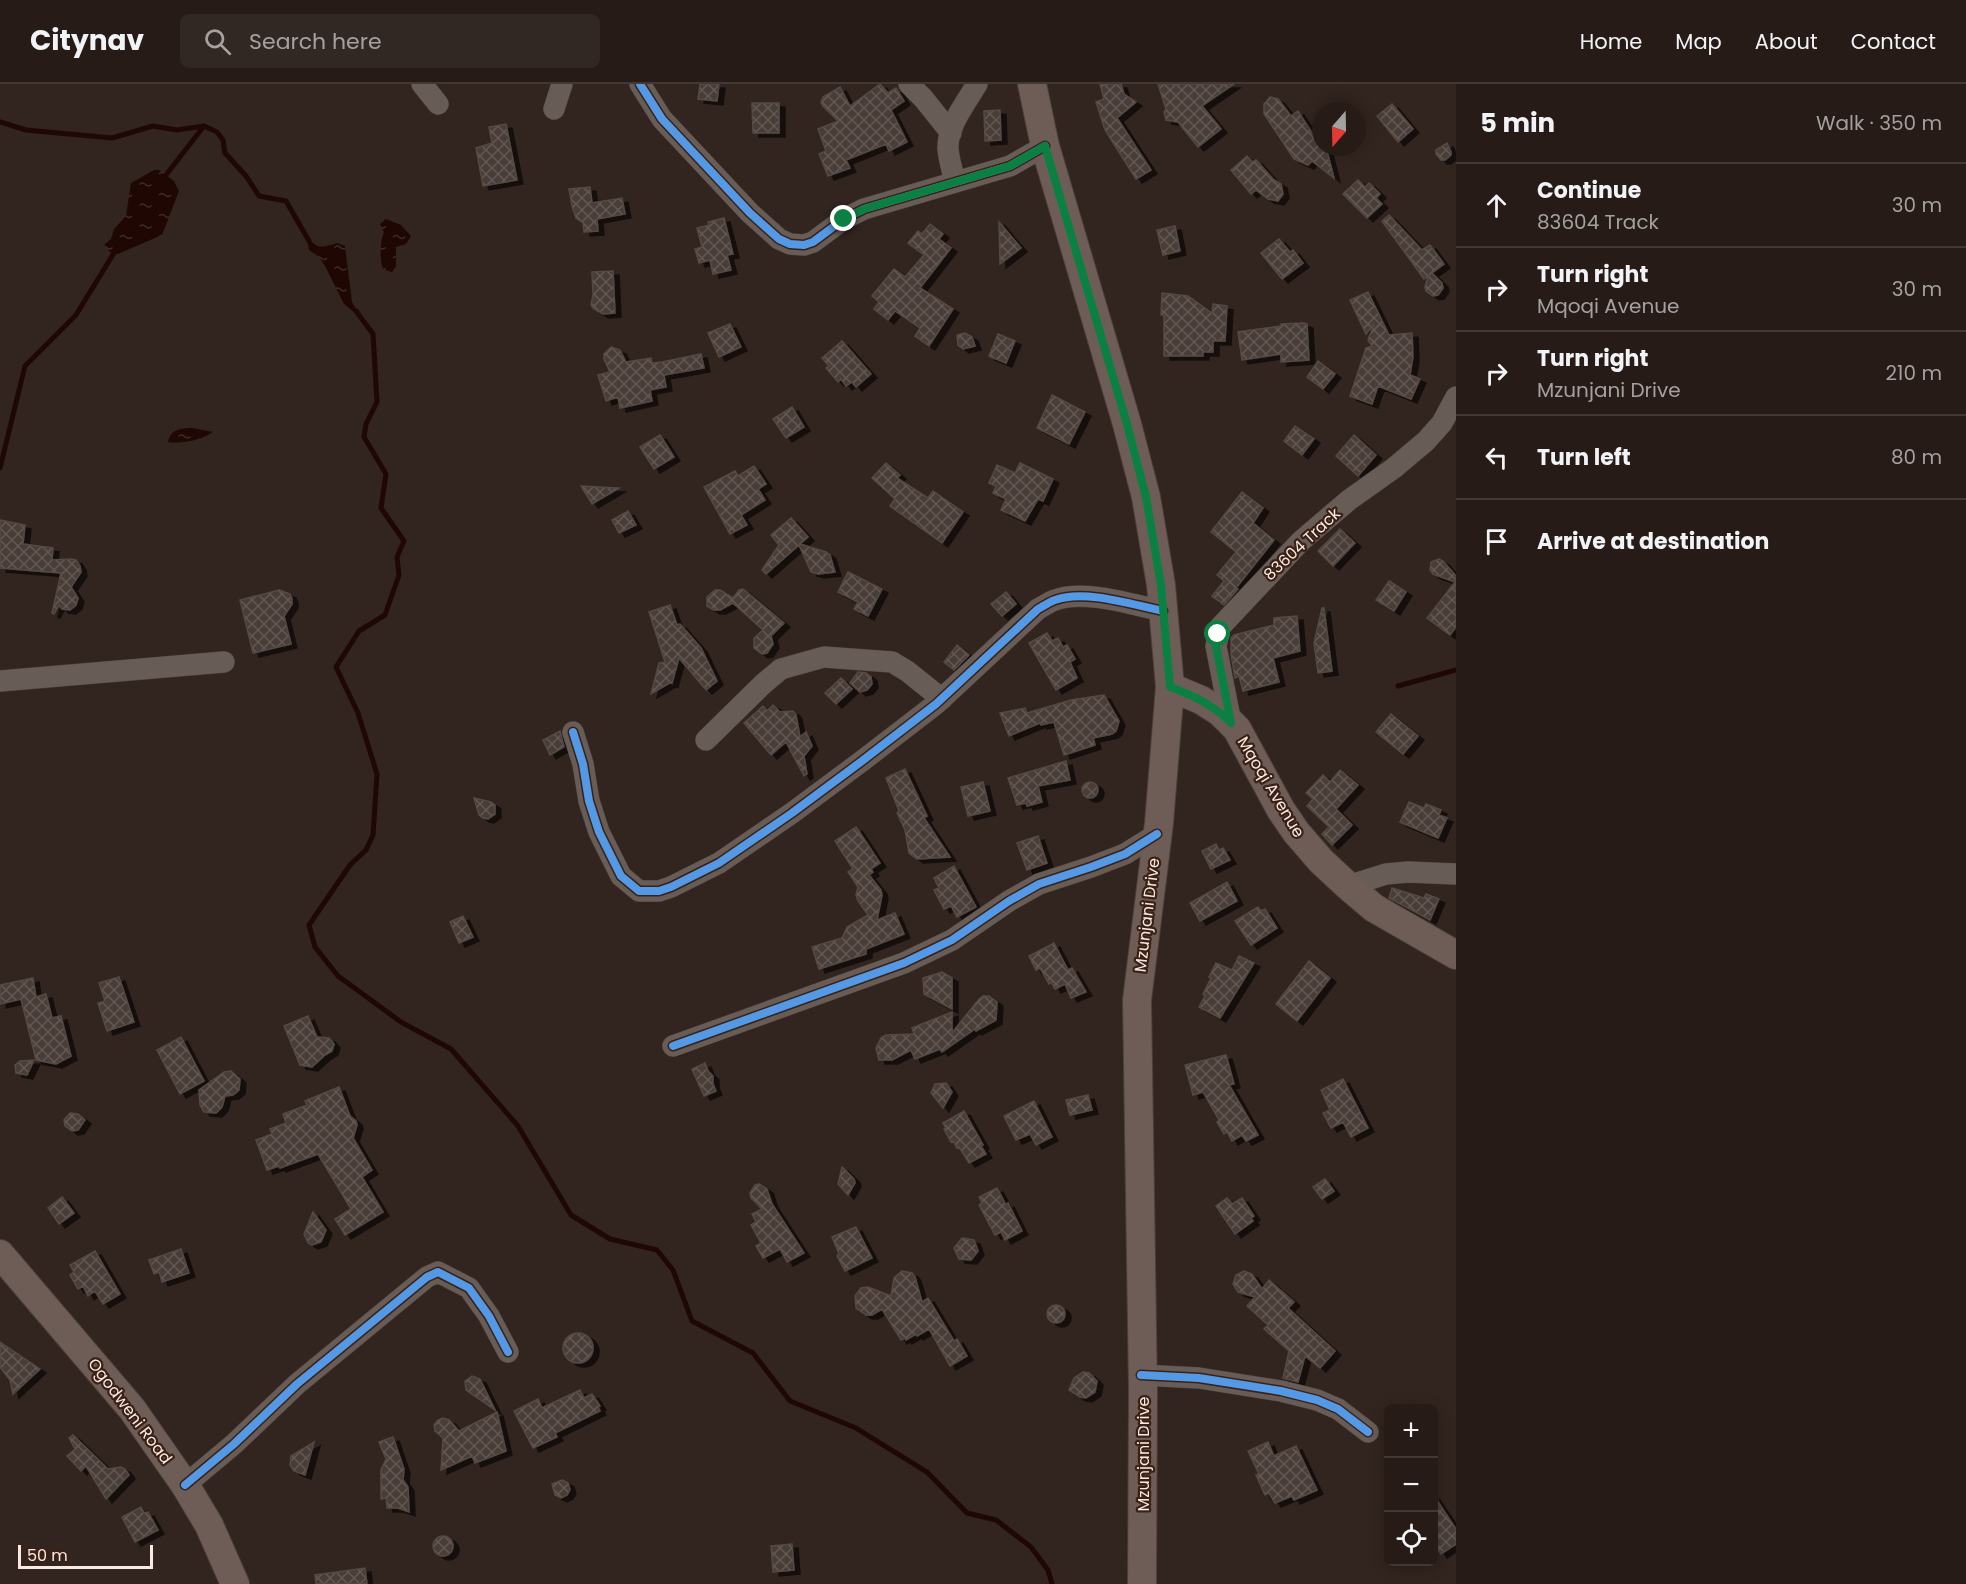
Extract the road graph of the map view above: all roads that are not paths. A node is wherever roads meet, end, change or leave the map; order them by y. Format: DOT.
graph roads {
  1 [pos="422,84"];
  2 [pos="562,84"];
  3 [pos="640,84"];
  4 [pos="909,84"];
  5 [pos="977,84"];
  6 [pos="1032,84"];
  7 [pos="438,104"];
  8 [pos="554,109"];
  9 [pos="951,133"];
  10 [pos="1045,146"];
  11 [pos="955,182"];
  12 [pos="1456,397"];
  13 [pos="1163,611"];
  14 [pos="224,662"];
  15 [pos="0,681"];
  16 [pos="1170,687"];
  17 [pos="942,699"];
  18 [pos="1231,723"];
  19 [pos="573,732"];
  20 [pos="706,740"];
  21 [pos="1157,834"];
  22 [pos="1456,874"];
  23 [pos="1348,886"];
  24 [pos="1456,955"];
  25 [pos="673,1047"];
  26 [pos="0,1254"];
  27 [pos="508,1352"];
  28 [pos="1141,1375"];
  29 [pos="1368,1432"];
  30 [pos="185,1485"];
  31 [pos="235,1584"];
  32 [pos="1142,1584"];
  1 -- 7 [label="street"];
  2 -- 8 [label="street"];
  3 -- 11 [label="street"];
  4 -- 9 [label="street"];
  5 -- 9 [label="street"];
  6 -- 10 [label="main road, Mzunjani Drive"];
  9 -- 11 [label="street"];
  10 -- 11 [label="street"];
  10 -- 13 [label="main road, Mzunjani Drive"];
  12 -- 18 [label="street, 83604 Track"];
  13 -- 16 [label="main road, Mzunjani Drive"];
  13 -- 17 [label="street"];
  14 -- 15 [label="street"];
  16 -- 18 [label="main road, Mqoqi Avenue"];
  16 -- 21 [label="main road, Mzunjani Drive"];
  17 -- 19 [label="street"];
  17 -- 20 [label="street"];
  18 -- 23 [label="main road, Mqoqi Avenue"];
  21 -- 25 [label="street"];
  21 -- 28 [label="main road, Mzunjani Drive"];
  22 -- 23 [label="street"];
  23 -- 24 [label="main road, Mqoqi Avenue"];
  26 -- 30 [label="main road, Ogodweni Road"];
  27 -- 30 [label="street"];
  28 -- 29 [label="street"];
  28 -- 32 [label="main road, Mzunjani Drive"];
  30 -- 31 [label="main road, Ogodweni Road"];
}
